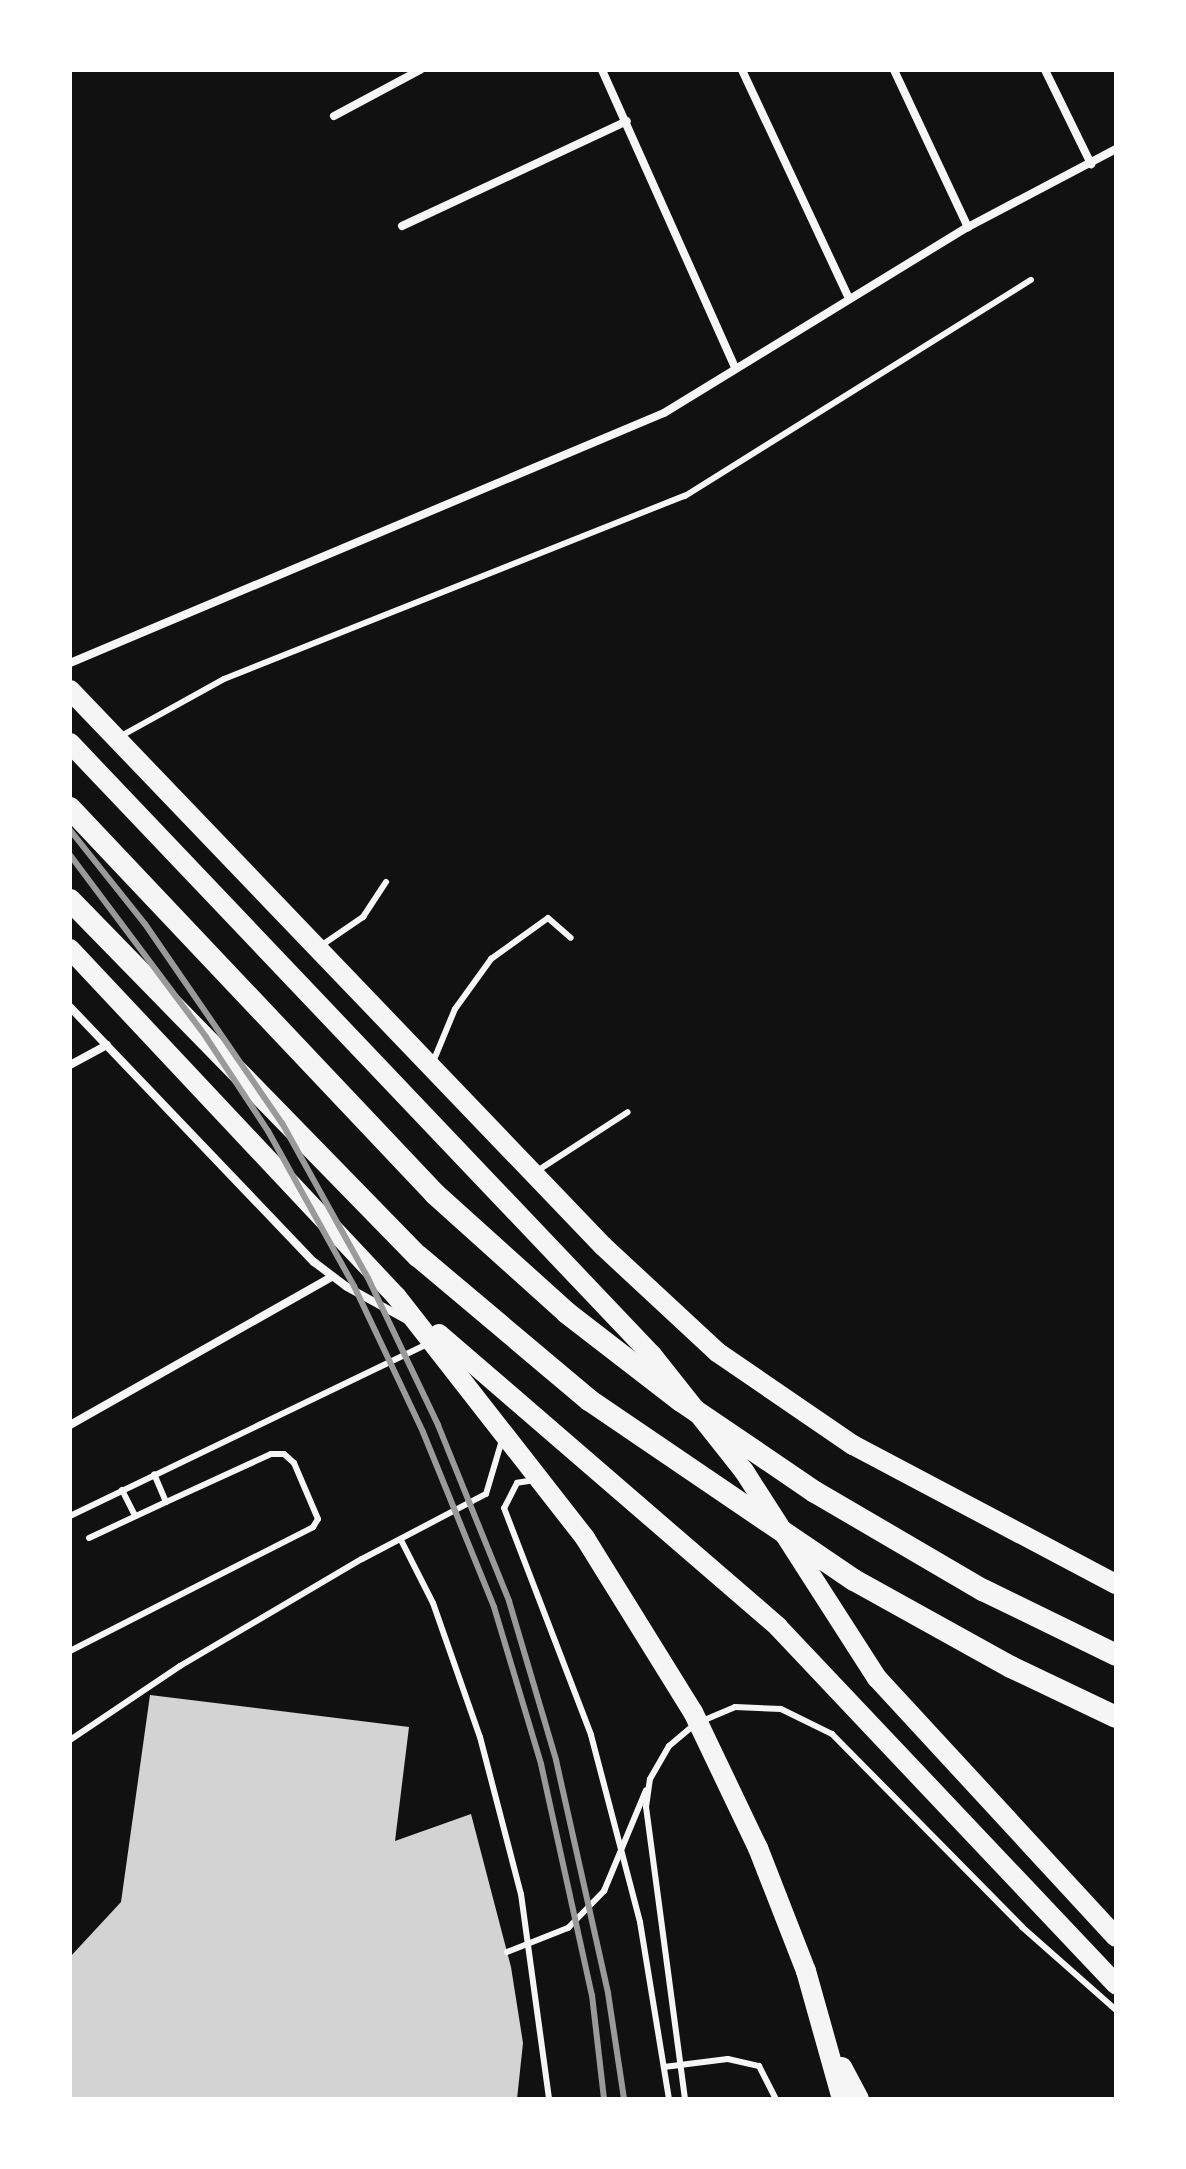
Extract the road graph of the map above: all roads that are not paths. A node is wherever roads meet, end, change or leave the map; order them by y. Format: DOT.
graph roads {
  1 [pos="420,70"];
  2 [pos="602,70"];
  3 [pos="742,70"];
  4 [pos="894,70"];
  5 [pos="1045,70"];
  6 [pos="334,116"];
  7 [pos="627,121"];
  8 [pos="1116,149"];
  9 [pos="1091,164"];
  10 [pos="402,226"];
  11 [pos="968,227"];
  12 [pos="1031,280"];
  13 [pos="849,298"];
  14 [pos="735,368"];
  15 [pos="70,663"];
  16 [pos="70,690"];
  17 [pos="117,738"];
  18 [pos="70,743"];
  19 [pos="70,808"];
  20 [pos="386,882"];
  21 [pos="70,900"];
  22 [pos="571,938"];
  23 [pos="318,947"];
  24 [pos="70,949"];
  25 [pos="70,1007"];
  26 [pos="107,1045"];
  27 [pos="70,1065"];
  28 [pos="432,1065"];
  29 [pos="628,1112"];
  30 [pos="535,1172"];
  31 [pos="332,1277"];
  32 [pos="396,1296"];
  33 [pos="428,1335"];
  34 [pos="70,1425"];
  35 [pos="505,1430"];
  36 [pos="154,1474"];
  37 [pos="542,1478"];
  38 [pos="122,1490"];
  39 [pos="166,1502"];
  40 [pos="70,1516"];
  41 [pos="135,1516"];
  42 [pos="89,1538"];
  43 [pos="402,1542"];
  44 [pos="1116,1584"];
  45 [pos="70,1651"];
  46 [pos="1116,1655"];
  47 [pos="1116,1717"];
  48 [pos="70,1740"];
  49 [pos="650,1779"];
  50 [pos="1116,1937"];
  51 [pos="507,1952"];
  52 [pos="1116,1984"];
  53 [pos="1116,2010"];
  54 [pos="826,2036"];
  55 [pos="664,2067"];
  56 [pos="549,2099"];
  57 [pos="669,2099"];
  58 [pos="685,2099"];
  59 [pos="776,2099"];
  60 [pos="842,2099"];
  61 [pos="859,2099"];
  1 -- 6 [label="street"];
  2 -- 7 [label="street"];
  3 -- 13 [label="street"];
  4 -- 11 [label="street"];
  5 -- 9 [label="street"];
  7 -- 10 [label="street"];
  7 -- 14 [label="street"];
  8 -- 9 [label="street"];
  9 -- 11 [label="street"];
  11 -- 13 [label="street"];
  12 -- 17 [label="lane"];
  13 -- 14 [label="street"];
  14 -- 15 [label="street"];
  16 -- 17 [label="main road"];
  17 -- 23 [label="main road"];
  18 -- 50 [label="main road"];
  19 -- 46 [label="highway"];
  20 -- 23 [label="lane"];
  21 -- 47 [label="highway"];
  22 -- 28 [label="lane"];
  23 -- 28 [label="main road"];
  24 -- 32 [label="main road"];
  25 -- 26 [label="street"];
  26 -- 27 [label="street"];
  26 -- 31 [label="street"];
  28 -- 30 [label="main road"];
  29 -- 30 [label="lane"];
  30 -- 44 [label="main road"];
  31 -- 33 [label="street"];
  31 -- 34 [label="street"];
  32 -- 33 [label="main road"];
  32 -- 52 [label="main road"];
  33 -- 35 [label="main road"];
  33 -- 36 [label="lane"];
  35 -- 37 [label="main road"];
  35 -- 43 [label="lane"];
  36 -- 38 [label="lane"];
  36 -- 39 [label="lane"];
  37 -- 54 [label="main road"];
  37 -- 55 [label="lane"];
  38 -- 40 [label="lane"];
  38 -- 41 [label="lane"];
  39 -- 41 [label="lane"];
  39 -- 45 [label="lane"];
  41 -- 42 [label="lane"];
  43 -- 48 [label="lane"];
  43 -- 56 [label="lane"];
  49 -- 51 [label="lane"];
  49 -- 53 [label="lane"];
  49 -- 58 [label="lane"];
  54 -- 60 [label="main road"];
  54 -- 61 [label="main road"];
  55 -- 57 [label="lane"];
  55 -- 59 [label="lane"];
}
